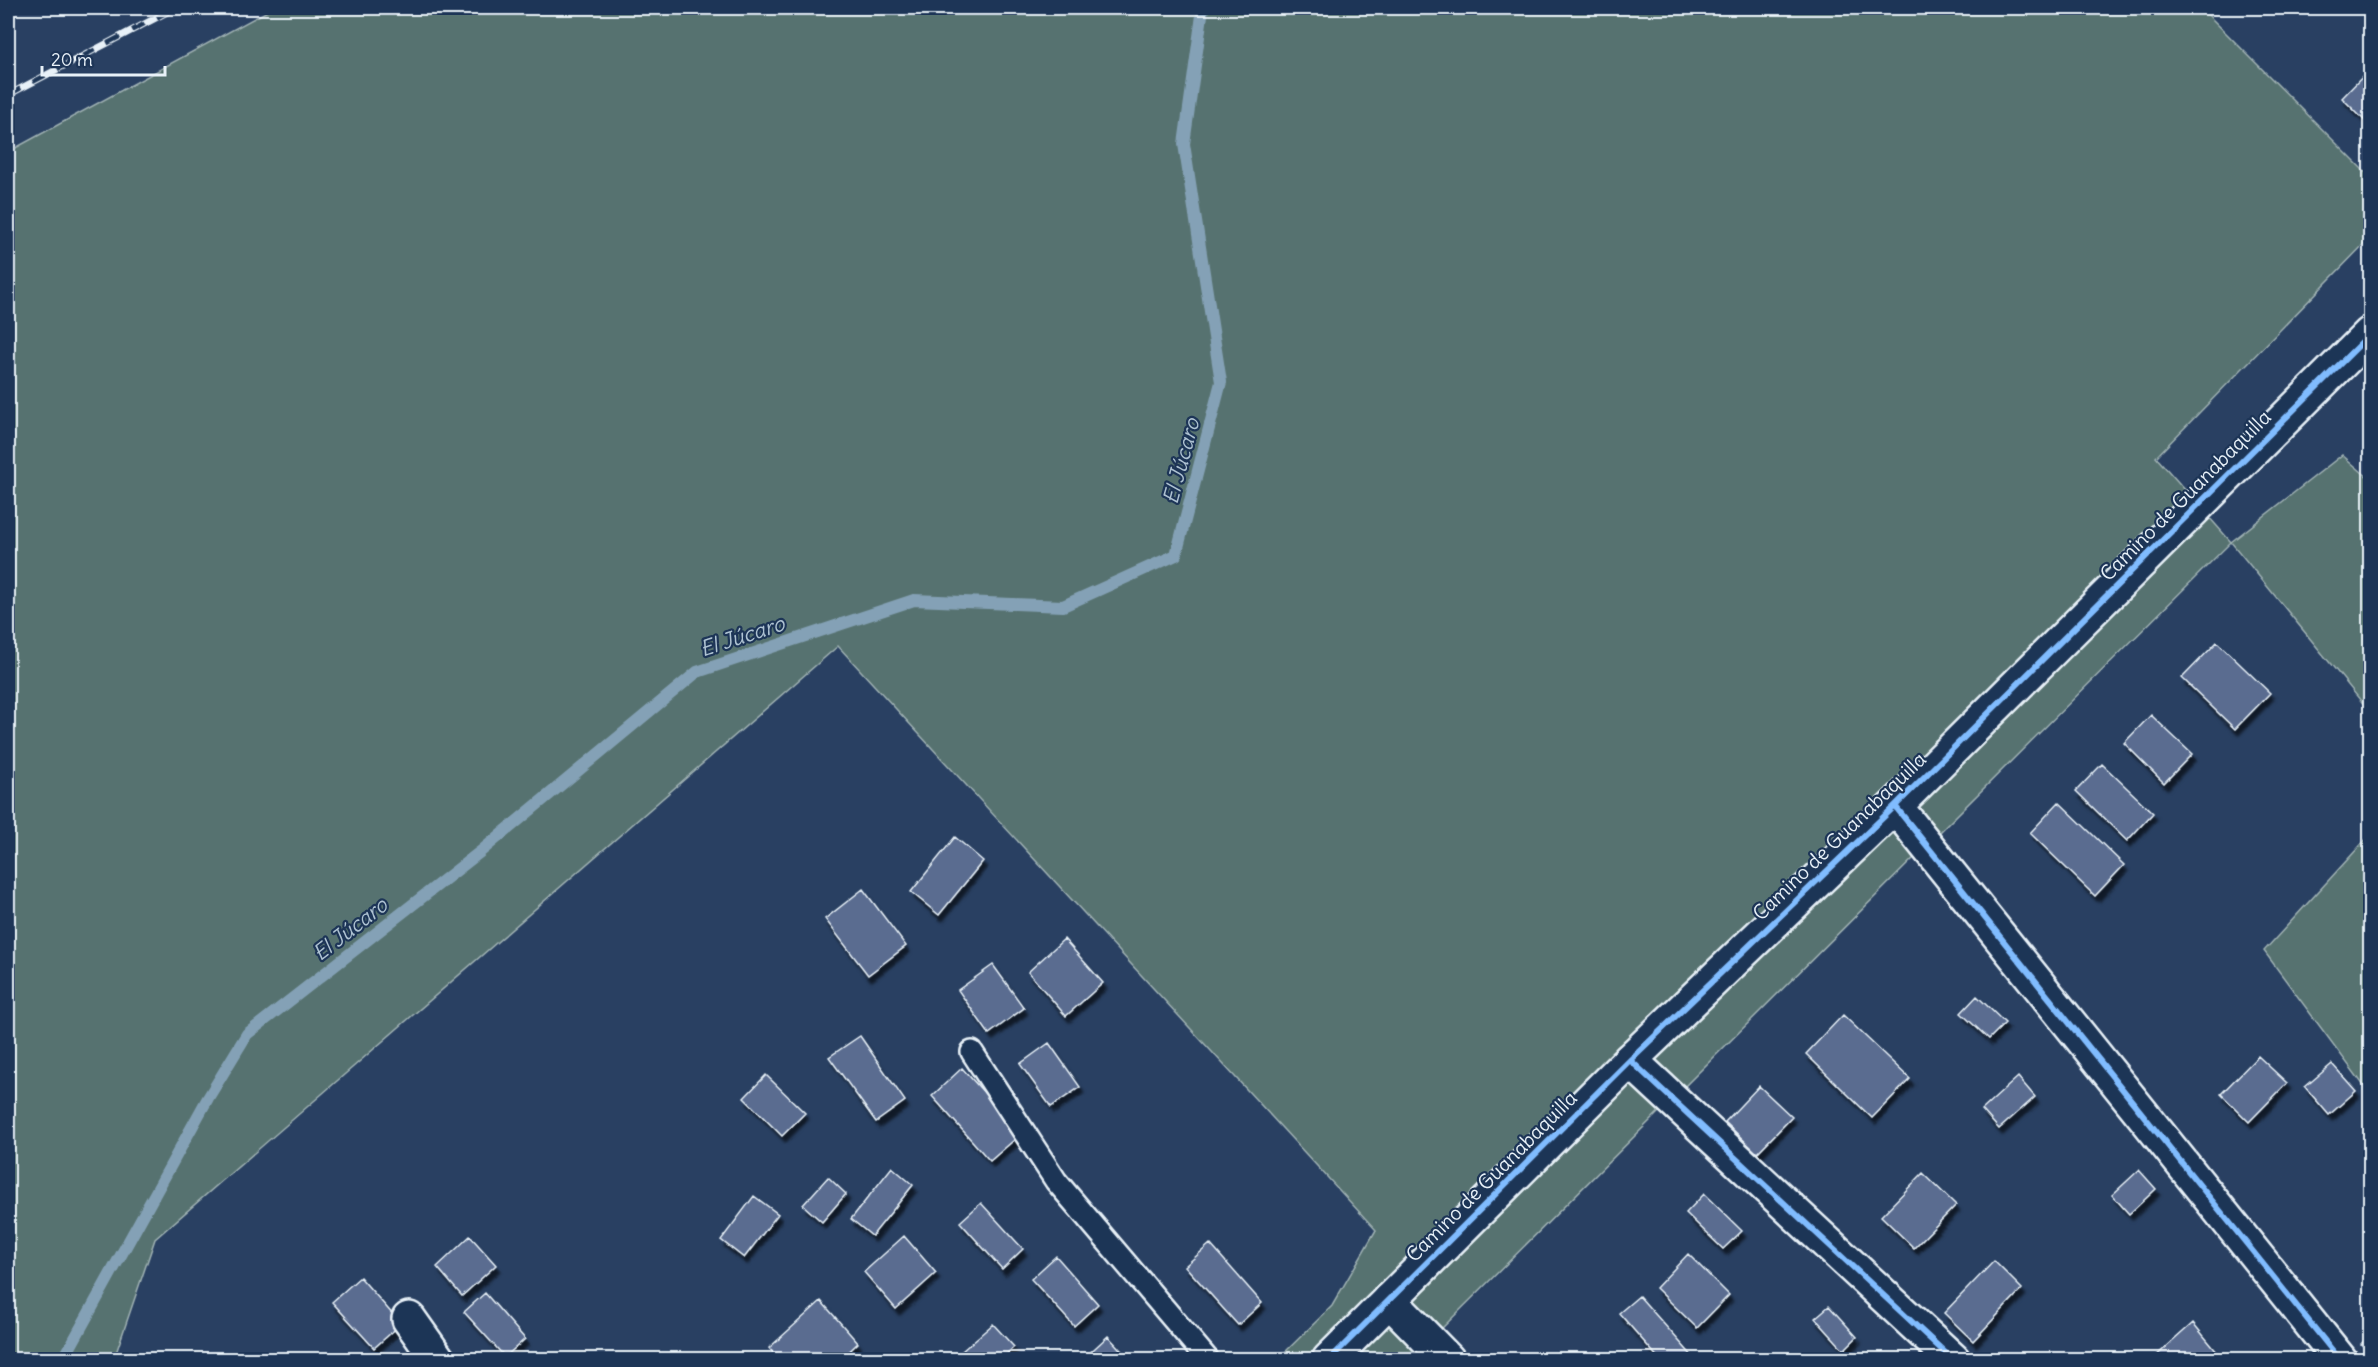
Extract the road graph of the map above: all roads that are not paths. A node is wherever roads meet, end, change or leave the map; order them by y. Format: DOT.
graph roads {
  1 [pos="2370,334"];
  2 [pos="1895,806"];
  3 [pos="972,1052"];
  4 [pos="1630,1060"];
  5 [pos="1389,1300"];
  6 [pos="409,1319"];
  7 [pos="438,1359"];
  8 [pos="1208,1359"];
  9 [pos="1329,1359"];
  10 [pos="1448,1359"];
  11 [pos="1953,1359"];
  12 [pos="2340,1359"];
  1 -- 2 [label="street, Camino de Guanabaquilla"];
  2 -- 4 [label="street, Camino de Guanabaquilla"];
  2 -- 12 [label="street"];
  3 -- 8 [label="lane"];
  4 -- 5 [label="street, Camino de Guanabaquilla"];
  4 -- 11 [label="street"];
  5 -- 9 [label="street, Camino de Guanabaquilla"];
  5 -- 10 [label="street"];
  6 -- 7 [label="street"];
}
